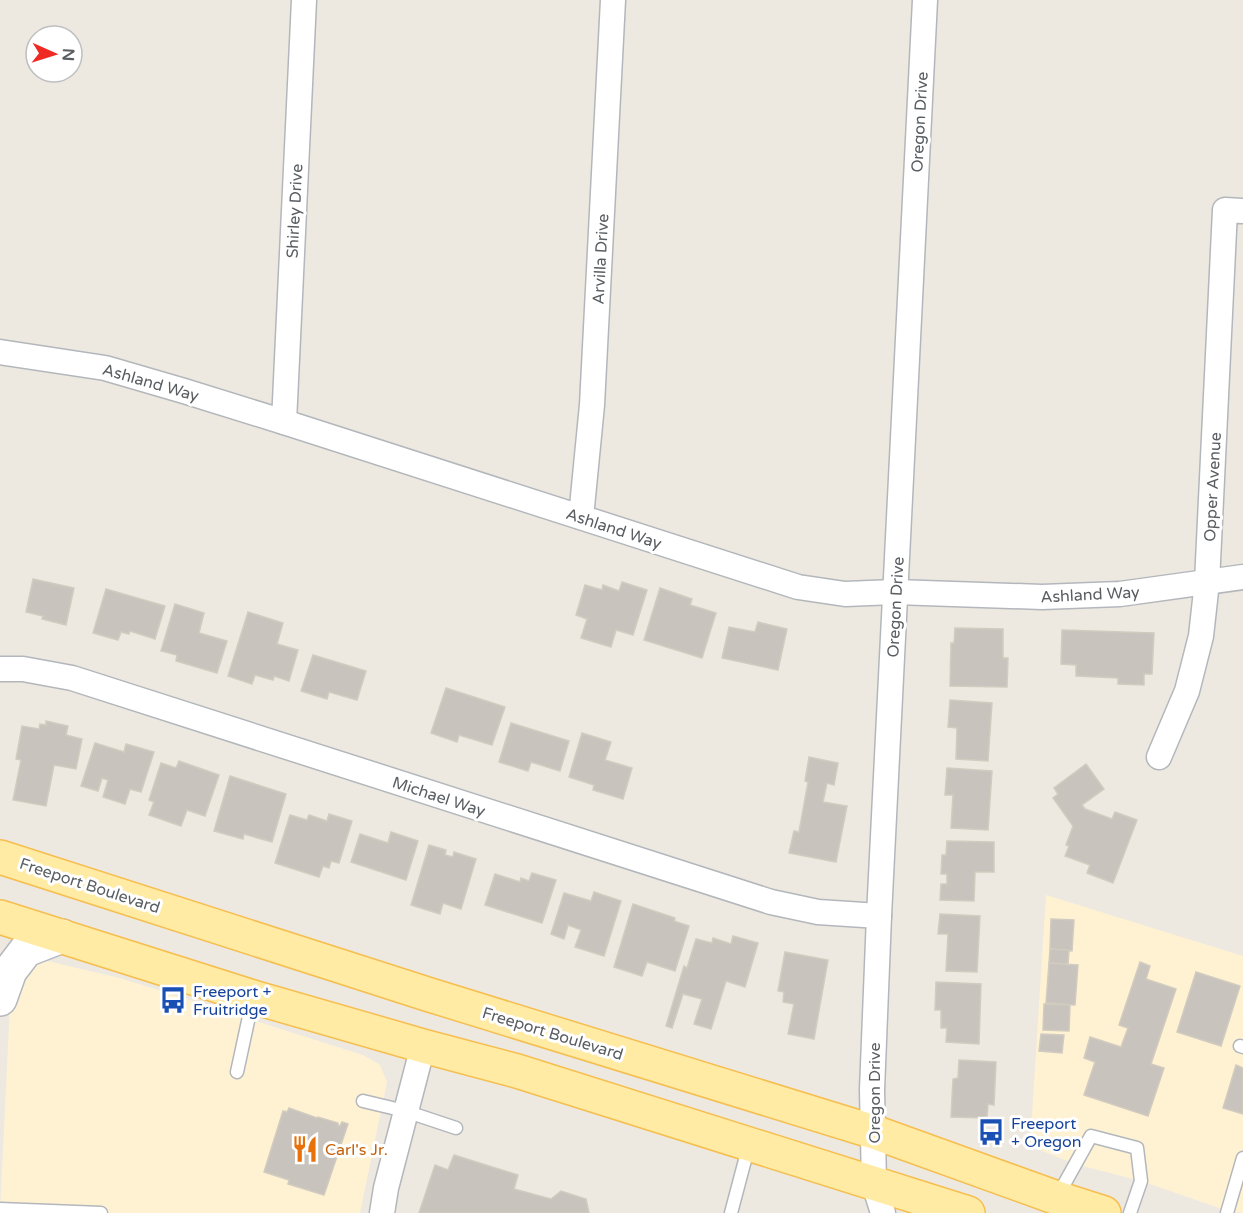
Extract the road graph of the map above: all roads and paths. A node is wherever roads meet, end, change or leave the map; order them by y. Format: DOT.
graph roads {
  1 [pos="304,0"];
  2 [pos="613,0"];
  3 [pos="925,0"];
  4 [pos="1234,211"];
  5 [pos="0,352"];
  6 [pos="284,422"];
  7 [pos="581,517"];
  8 [pos="1243,577"];
  9 [pos="1208,582"];
  10 [pos="896,592"];
  11 [pos="0,669"];
  12 [pos="1159,757"];
  13 [pos="0,857"];
  14 [pos="879,916"];
  15 [pos="0,917"];
  16 [pos="62,936"];
  17 [pos="253,997"];
  18 [pos="0,999"];
  19 [pos="423,1046"];
  20 [pos="237,1072"];
  21 [pos="363,1101"];
  22 [pos="405,1111"];
  23 [pos="456,1128"];
  24 [pos="874,1132"];
  25 [pos="750,1144"];
  26 [pos="1243,1158"];
  27 [pos="879,1198"];
  28 [pos="1057,1198"];
  29 [pos="0,1209"];
  30 [pos="101,1213"];
  31 [pos="382,1213"];
  32 [pos="730,1213"];
  33 [pos="968,1213"];
  34 [pos="1104,1213"];
  35 [pos="1130,1213"];
  36 [pos="1227,1213"];
  1 -- 6 [label="street, Shirley Drive"];
  2 -- 7 [label="street, Arvilla Drive"];
  3 -- 10 [label="street, Oregon Drive"];
  4 -- 9 [label="street, Opper Avenue"];
  5 -- 6 [label="street, Ashland Way"];
  6 -- 7 [label="street, Ashland Way"];
  7 -- 10 [label="street, Ashland Way"];
  8 -- 9 [label="street, Ashland Way"];
  9 -- 10 [label="street, Ashland Way"];
  9 -- 12 [label="street, Opper Avenue"];
  10 -- 14 [label="street, Oregon Drive"];
  11 -- 14 [label="street, Michael Way"];
  13 -- 24 [label="main road, Freeport Boulevard"];
  14 -- 24 [label="street, Oregon Drive"];
  15 -- 16 [label="main road"];
  16 -- 17 [label="main road"];
  16 -- 18 [label="main road"];
  17 -- 19 [label="main road"];
  17 -- 20 [label="lane"];
  19 -- 22 [label="street"];
  19 -- 25 [label="main road"];
  21 -- 22 [label="lane"];
  22 -- 23 [label="lane"];
  22 -- 31 [label="street"];
  24 -- 27 [label="street, Oregon Drive"];
  24 -- 28 [label="main road, Freeport Boulevard"];
  25 -- 27 [label="main road"];
  25 -- 32 [label="lane"];
  26 -- 36 [label="lane"];
  27 -- 33 [label="main road"];
  28 -- 34 [label="main road, Freeport Boulevard"];
  28 -- 35 [label="lane"];
  29 -- 30 [label="lane"];
}
